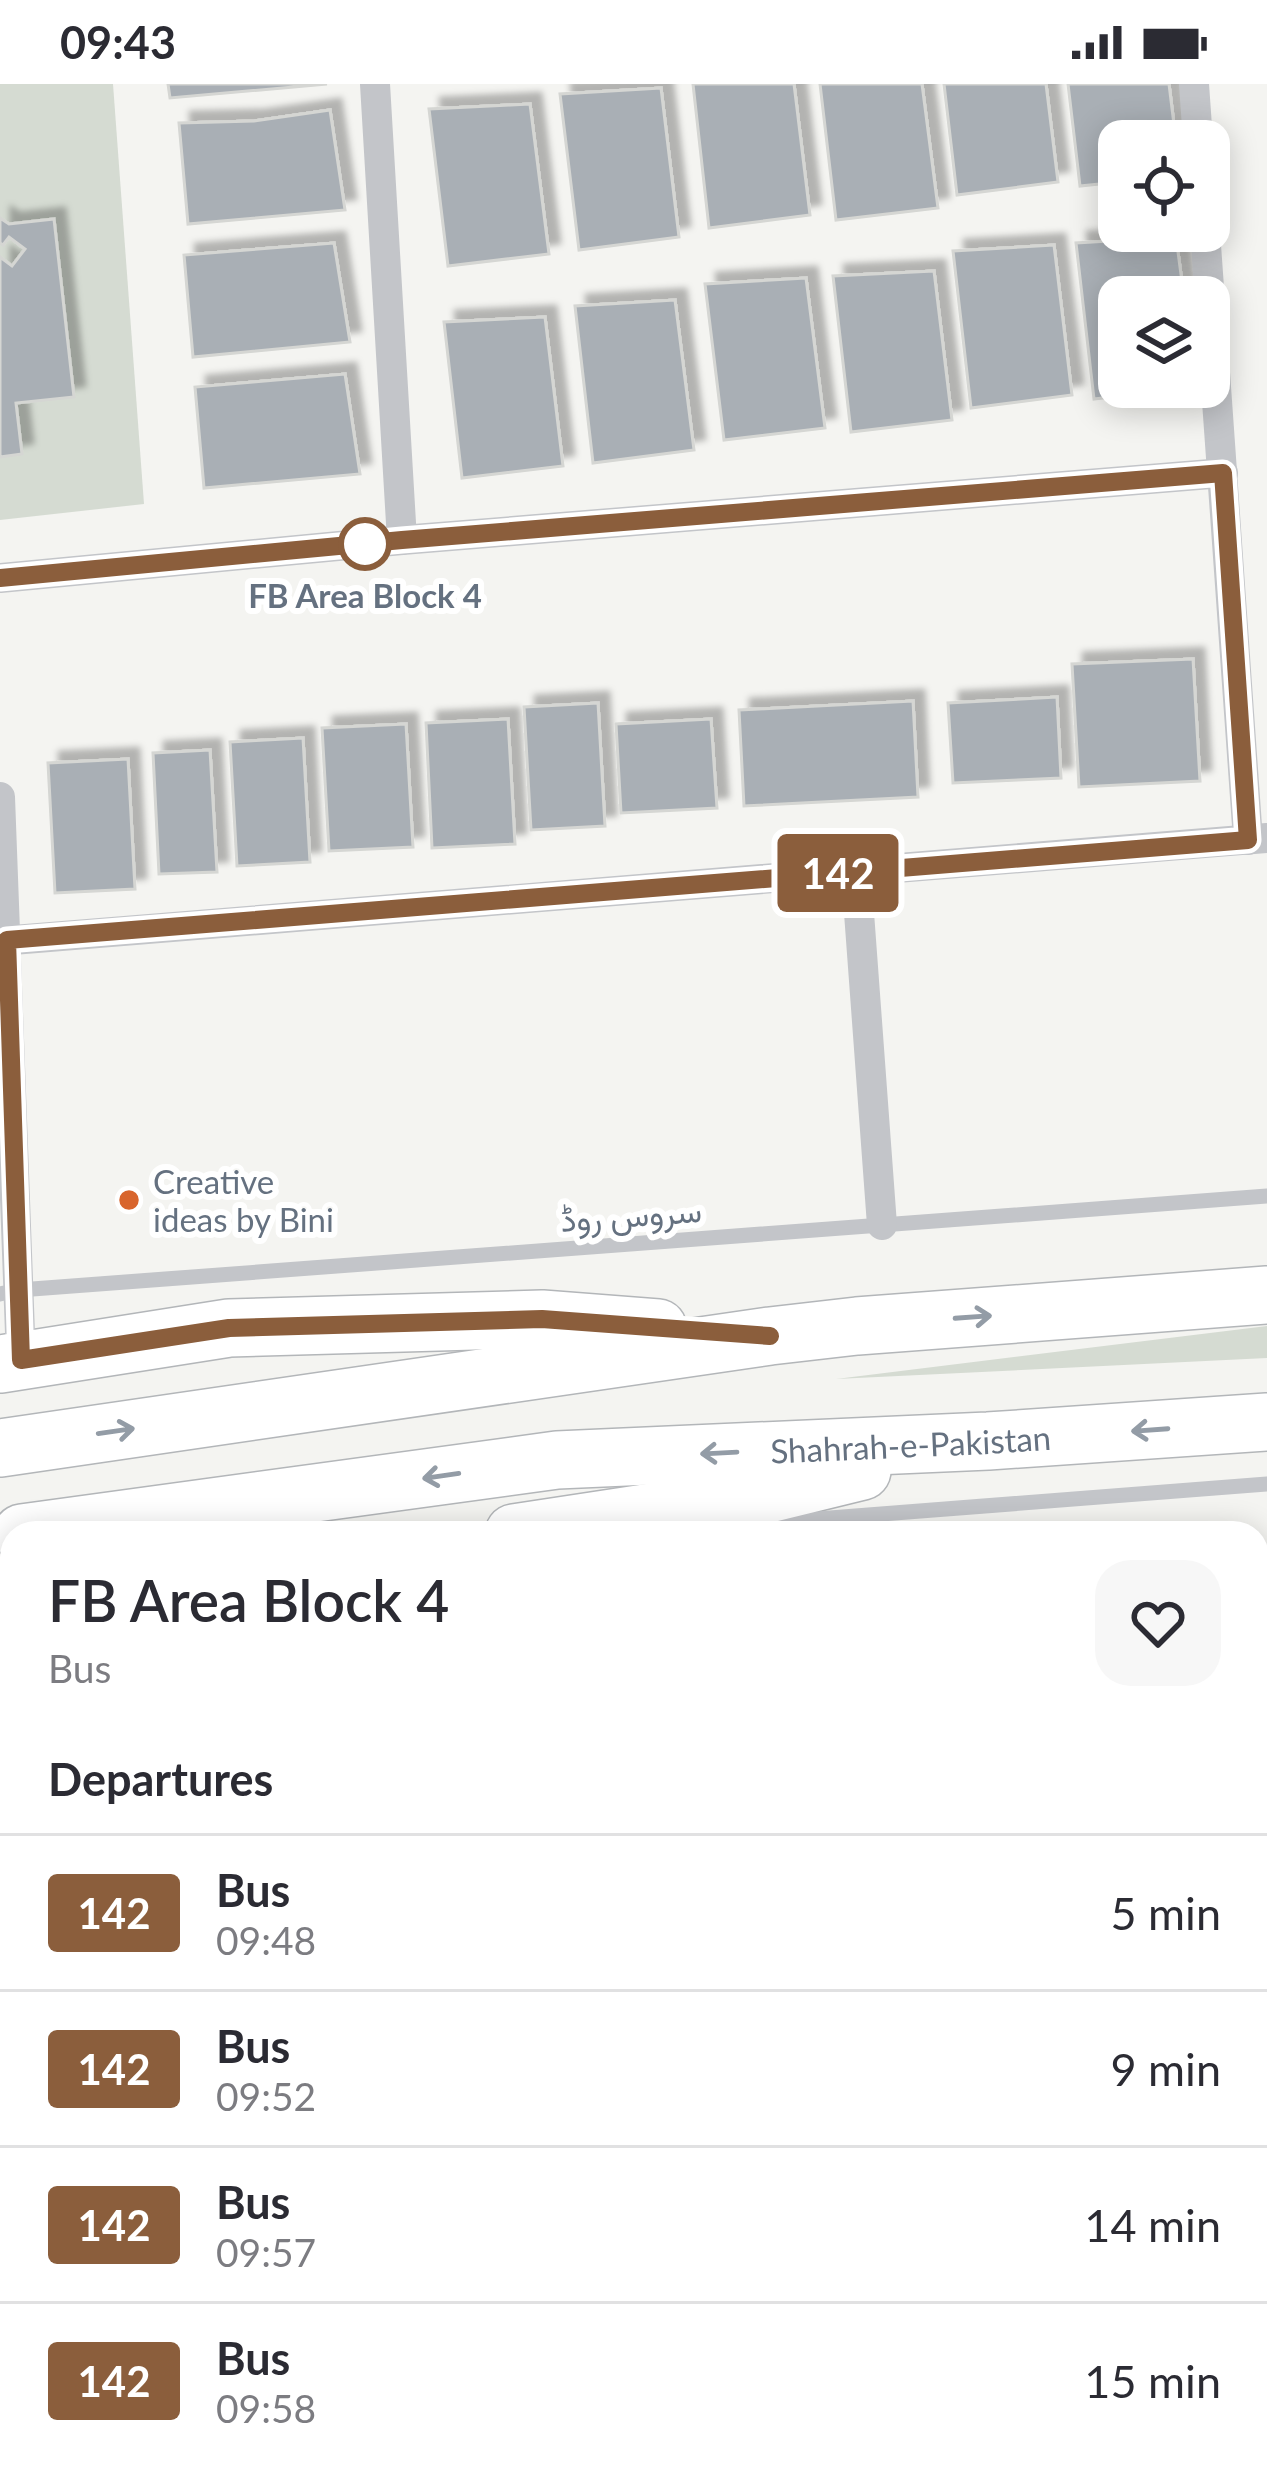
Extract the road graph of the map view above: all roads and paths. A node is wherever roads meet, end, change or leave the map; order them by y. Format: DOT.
graph roads {
  1 [pos="375,84"];
  2 [pos="1193,84"];
  3 [pos="1196,120"];
  4 [pos="1207,252"];
  5 [pos="1223,473"];
  6 [pos="402,540"];
  7 [pos="0,578"];
  8 [pos="0,797"];
  9 [pos="1257,839"];
  10 [pos="856,872"];
  11 [pos="3,941"];
  12 [pos="1267,1196"];
  13 [pos="882,1225"];
  14 [pos="9,1292"];
  15 [pos="1267,1295"];
  16 [pos="770,1336"];
  17 [pos="11,1362"];
  18 [pos="1267,1422"];
  19 [pos="988,1441"];
  20 [pos="0,1448"];
  21 [pos="1267,1484"];
  22 [pos="766,1517"];
  23 [pos="110,1521"];
  24 [pos="703,1521"];
  1 -- 6 [label="street"];
  2 -- 3 [label="street"];
  4 -- 5 [label="street"];
  5 -- 6 [label="street"];
  5 -- 9 [label="street"];
  6 -- 7 [label="street"];
  8 -- 11 [label="street"];
  9 -- 10 [label="street"];
  10 -- 11 [label="street"];
  10 -- 13 [label="street"];
  11 -- 14 [label="street"];
  12 -- 13 [label="lane, سروس روڈ"];
  13 -- 14 [label="lane, سروس روڈ"];
  14 -- 17 [label="street"];
  16 -- 15 [label="highway, one-way"];
  16 -- 17 [label="highway"];
  20 -- 16 [label="highway, one-way"];
  18 -- 19 [label="highway, Shahrah-e-Pakistan, one-way"];
  19 -- 22 [label="highway"];
  19 -- 23 [label="highway, Shahrah-e-Pakistan, one-way"];
  21 -- 22 [label="lane"];
  22 -- 24 [label="highway"];
}
